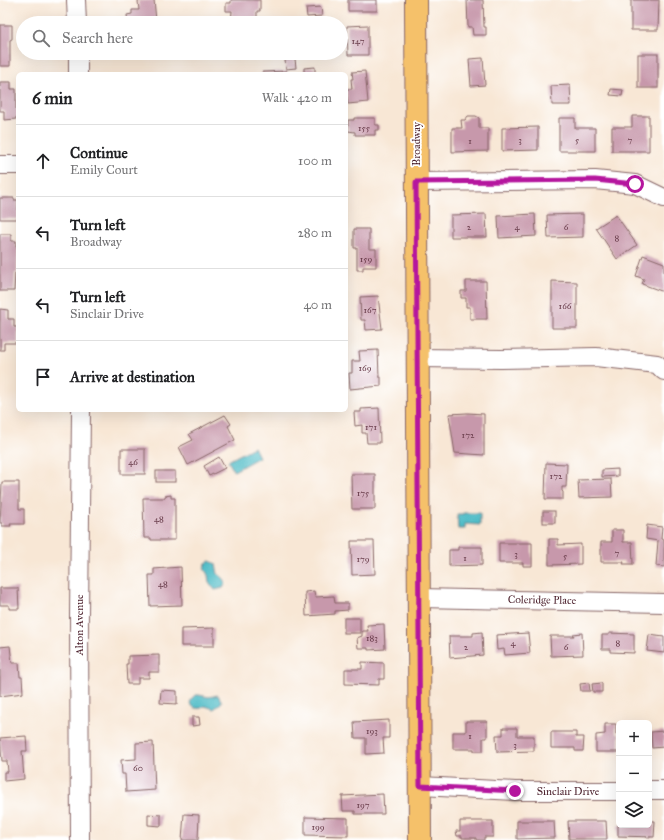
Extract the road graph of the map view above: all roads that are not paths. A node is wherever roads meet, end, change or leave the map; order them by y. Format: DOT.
graph roads {
  1 [pos="76,0"];
  2 [pos="416,0"];
  3 [pos="77,16"];
  4 [pos="78,60"];
  5 [pos="78,72"];
  6 [pos="0,165"];
  7 [pos="16,165"];
  8 [pos="416,182"];
  9 [pos="664,198"];
  10 [pos="418,358"];
  11 [pos="664,371"];
  12 [pos="80,412"];
  13 [pos="420,598"];
  14 [pos="664,603"];
  15 [pos="420,786"];
  16 [pos="652,790"];
  17 [pos="664,790"];
  18 [pos="616,791"];
  19 [pos="80,840"];
  20 [pos="420,840"];
  1 -- 3 [label="street"];
  2 -- 8 [label="main road, Broadway"];
  4 -- 5 [label="street"];
  6 -- 7 [label="street"];
  8 -- 9 [label="street"];
  8 -- 10 [label="main road, Broadway"];
  10 -- 11 [label="street"];
  10 -- 13 [label="main road, Broadway"];
  12 -- 19 [label="street, Alton Avenue"];
  13 -- 14 [label="street, Coleridge Place"];
  13 -- 15 [label="main road, Broadway"];
  15 -- 18 [label="street, Sinclair Drive"];
  15 -- 20 [label="main road, Broadway"];
  16 -- 17 [label="street"];
}
